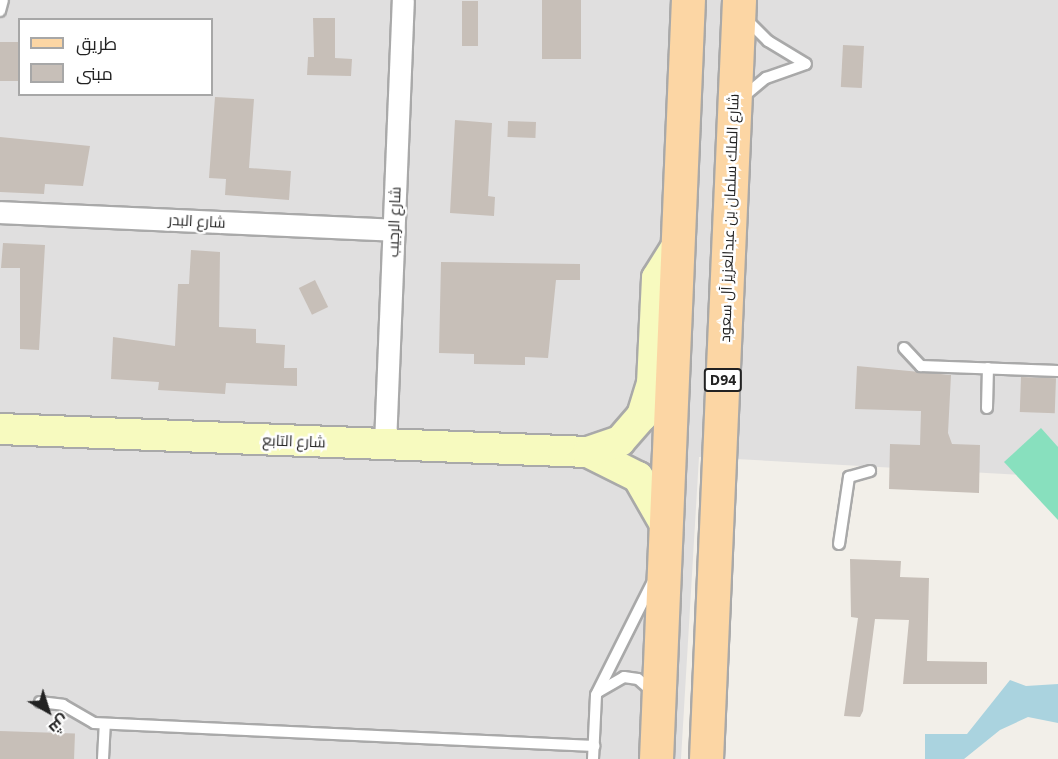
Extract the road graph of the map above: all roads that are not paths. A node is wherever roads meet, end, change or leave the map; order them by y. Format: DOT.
graph roads {
  1 [pos="403,0"];
  2 [pos="688,0"];
  3 [pos="738,5"];
  4 [pos="734,106"];
  5 [pos="0,212"];
  6 [pos="394,230"];
  7 [pos="678,245"];
  8 [pos="904,348"];
  9 [pos="988,368"];
  10 [pos="1058,371"];
  11 [pos="987,408"];
  12 [pos="0,429"];
  13 [pos="385,444"];
  14 [pos="588,452"];
  15 [pos="870,471"];
  16 [pos="666,526"];
  17 [pos="839,544"];
  18 [pos="664,559"];
  19 [pos="596,695"];
  20 [pos="657,700"];
  21 [pos="40,702"];
  22 [pos="105,724"];
  23 [pos="594,746"];
  24 [pos="104,759"];
  25 [pos="593,759"];
  26 [pos="656,759"];
  27 [pos="706,759"];
  1 -- 6 [label="street, شارع الرجيب"];
  2 -- 7 [label="main road"];
  3 -- 4 [label="main road, شارع الملك سلمان بن عبدالعزيز آل سعود / D94"];
  3 -- 4 [label="lane"];
  4 -- 27 [label="main road, شارع الملك سلمان بن عبدالعزيز آل سعود / D94"];
  5 -- 6 [label="street, شارع البدر"];
  6 -- 13 [label="street, شارع الرجيب"];
  7 -- 14 [label="street, شارع التابع"];
  7 -- 16 [label="main road"];
  8 -- 9 [label="lane"];
  9 -- 10 [label="lane"];
  9 -- 11 [label="lane"];
  12 -- 13 [label="street, شارع التابع"];
  13 -- 14 [label="street, شارع التابع"];
  14 -- 16 [label="street, شارع التابع"];
  15 -- 17 [label="lane"];
  16 -- 18 [label="main road"];
  18 -- 19 [label="lane"];
  18 -- 20 [label="main road"];
  19 -- 20 [label="lane"];
  19 -- 23 [label="lane"];
  20 -- 26 [label="main road"];
  21 -- 22 [label="lane"];
  22 -- 23 [label="lane"];
  22 -- 24 [label="lane"];
  23 -- 25 [label="lane"];
}
